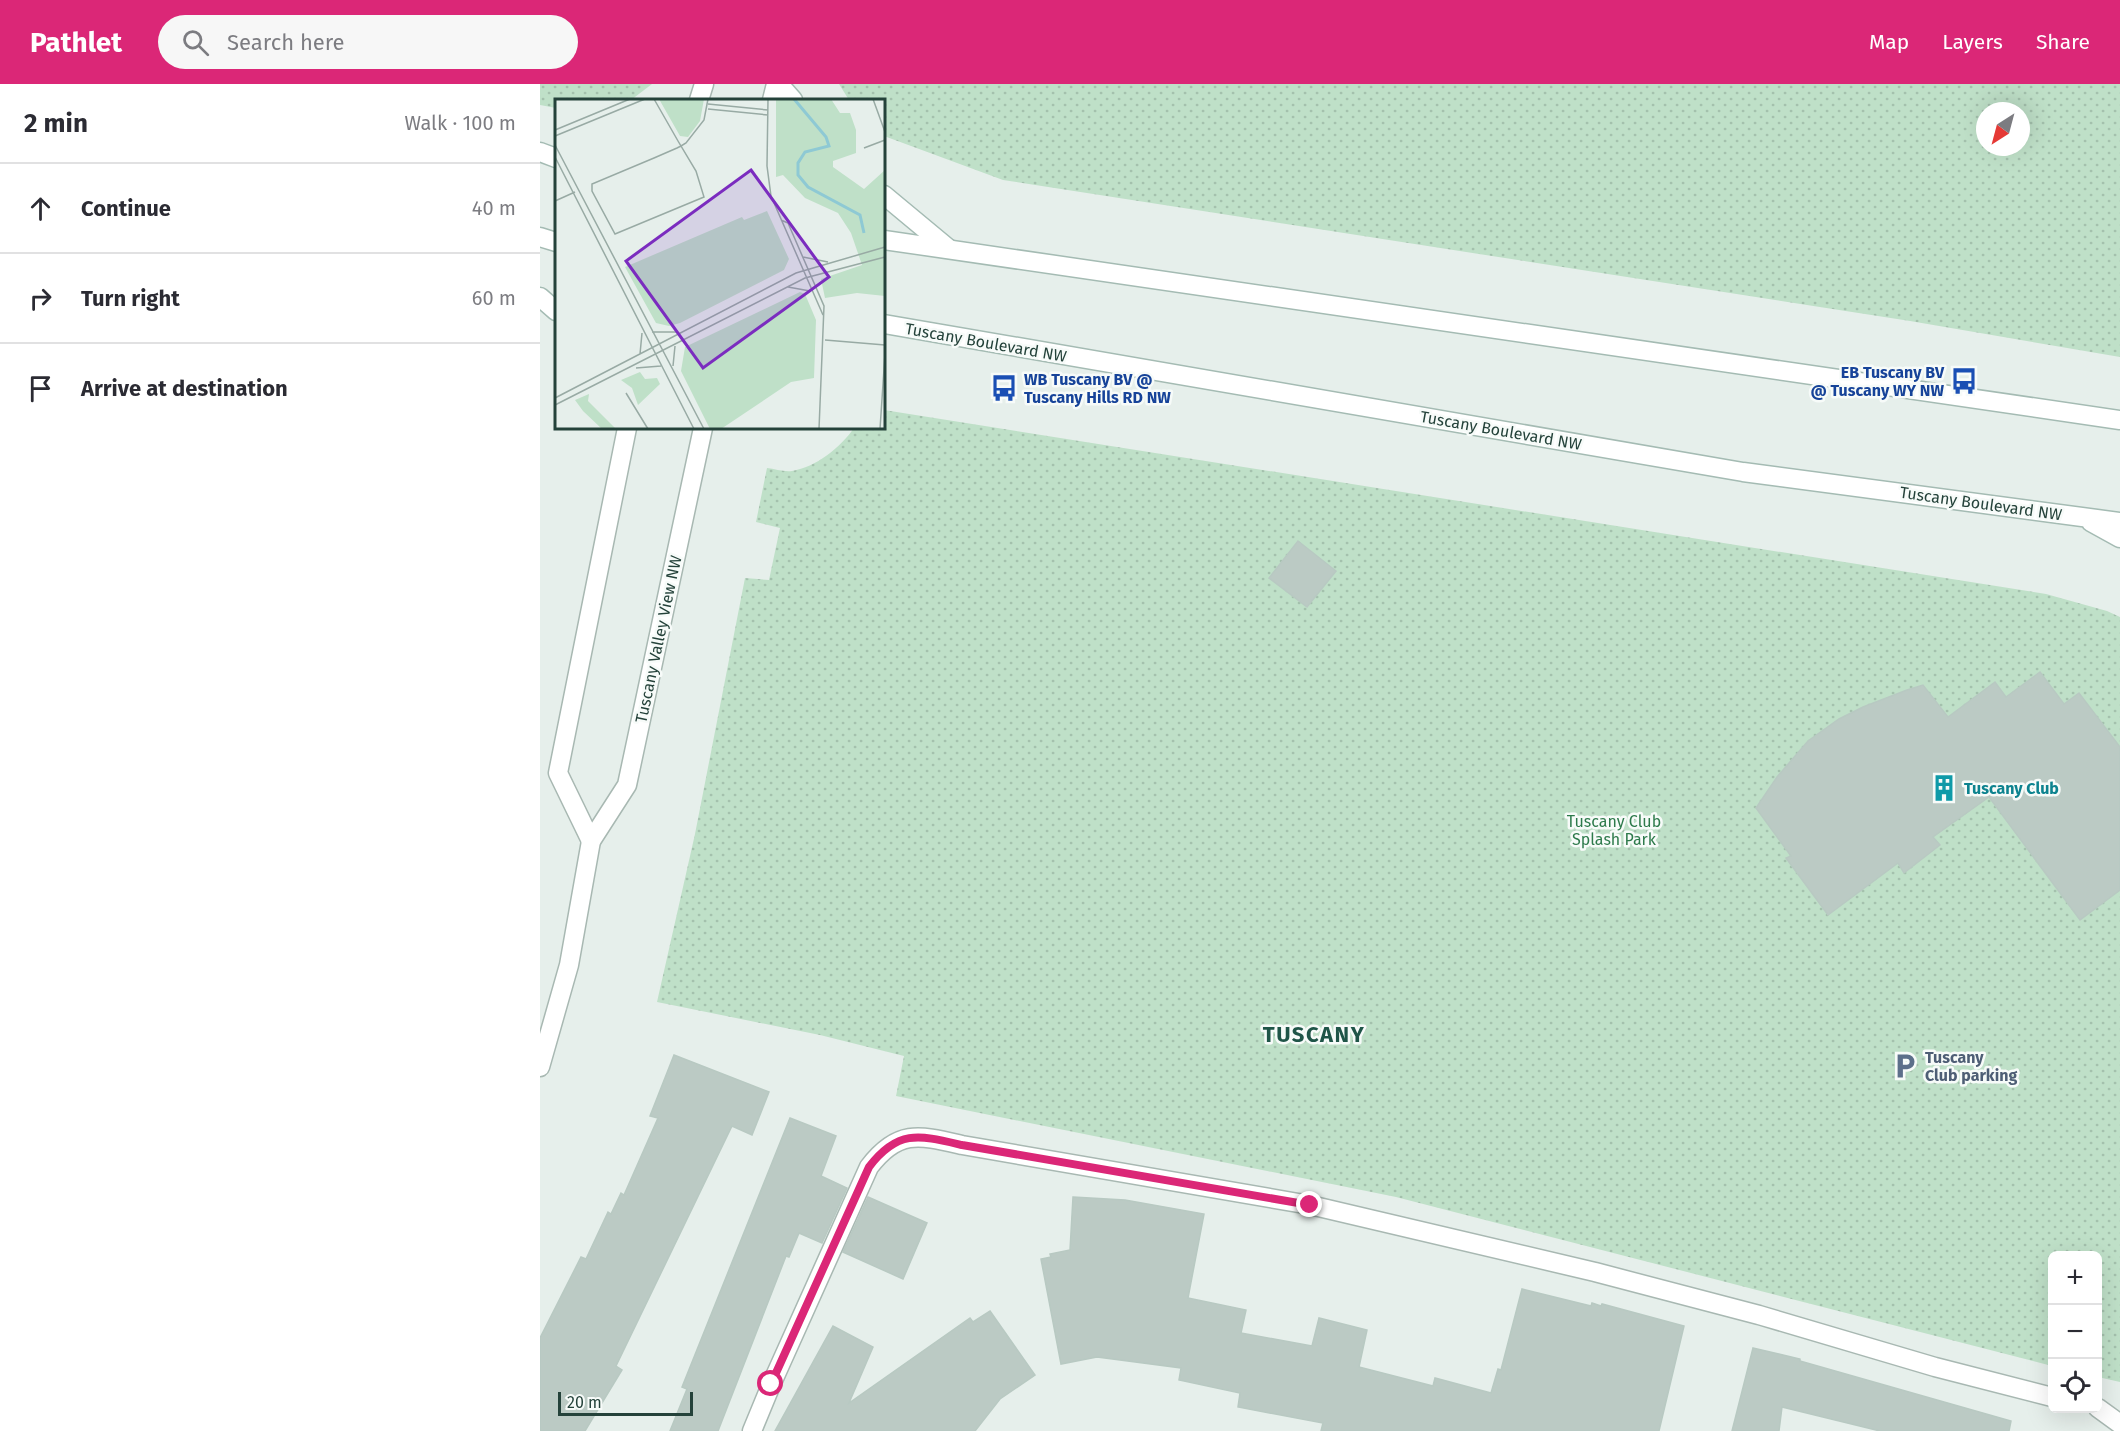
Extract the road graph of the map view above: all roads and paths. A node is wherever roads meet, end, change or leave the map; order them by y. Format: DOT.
graph roads {
  1 [pos="704,84"];
  2 [pos="777,84"];
  3 [pos="699,99"];
  4 [pos="772,99"];
  5 [pos="792,99"];
  6 [pos="540,152"];
  7 [pos="555,158"];
  8 [pos="885,196"];
  9 [pos="540,237"];
  10 [pos="885,240"];
  11 [pos="555,242"];
  12 [pos="951,250"];
  13 [pos="540,297"];
  14 [pos="555,310"];
  15 [pos="885,324"];
  16 [pos="2120,420"];
  17 [pos="627,429"];
  18 [pos="703,429"];
  19 [pos="2082,516"];
  20 [pos="2120,522"];
  21 [pos="2120,538"];
  22 [pos="591,841"];
  23 [pos="540,1067"];
  24 [pos="2048,1396"];
  25 [pos="2102,1411"];
  26 [pos="2120,1424"];
  27 [pos="752,1431"];
  1 -- 3 [label="street"];
  2 -- 4 [label="street"];
  2 -- 5 [label="street"];
  6 -- 7 [label="street"];
  8 -- 12 [label="street"];
  9 -- 11 [label="street"];
  10 -- 12 [label="street"];
  12 -- 16 [label="street"];
  13 -- 14 [label="street"];
  15 -- 19 [label="street, Tuscany Boulevard NW"];
  17 -- 22 [label="street"];
  18 -- 22 [label="street, Tuscany Valley View NW"];
  19 -- 20 [label="street, Tuscany Boulevard NW"];
  19 -- 21 [label="street"];
  22 -- 23 [label="street, Tuscany Valley View NW"];
  24 -- 27 [label="street"];
  25 -- 26 [label="street"];
}
